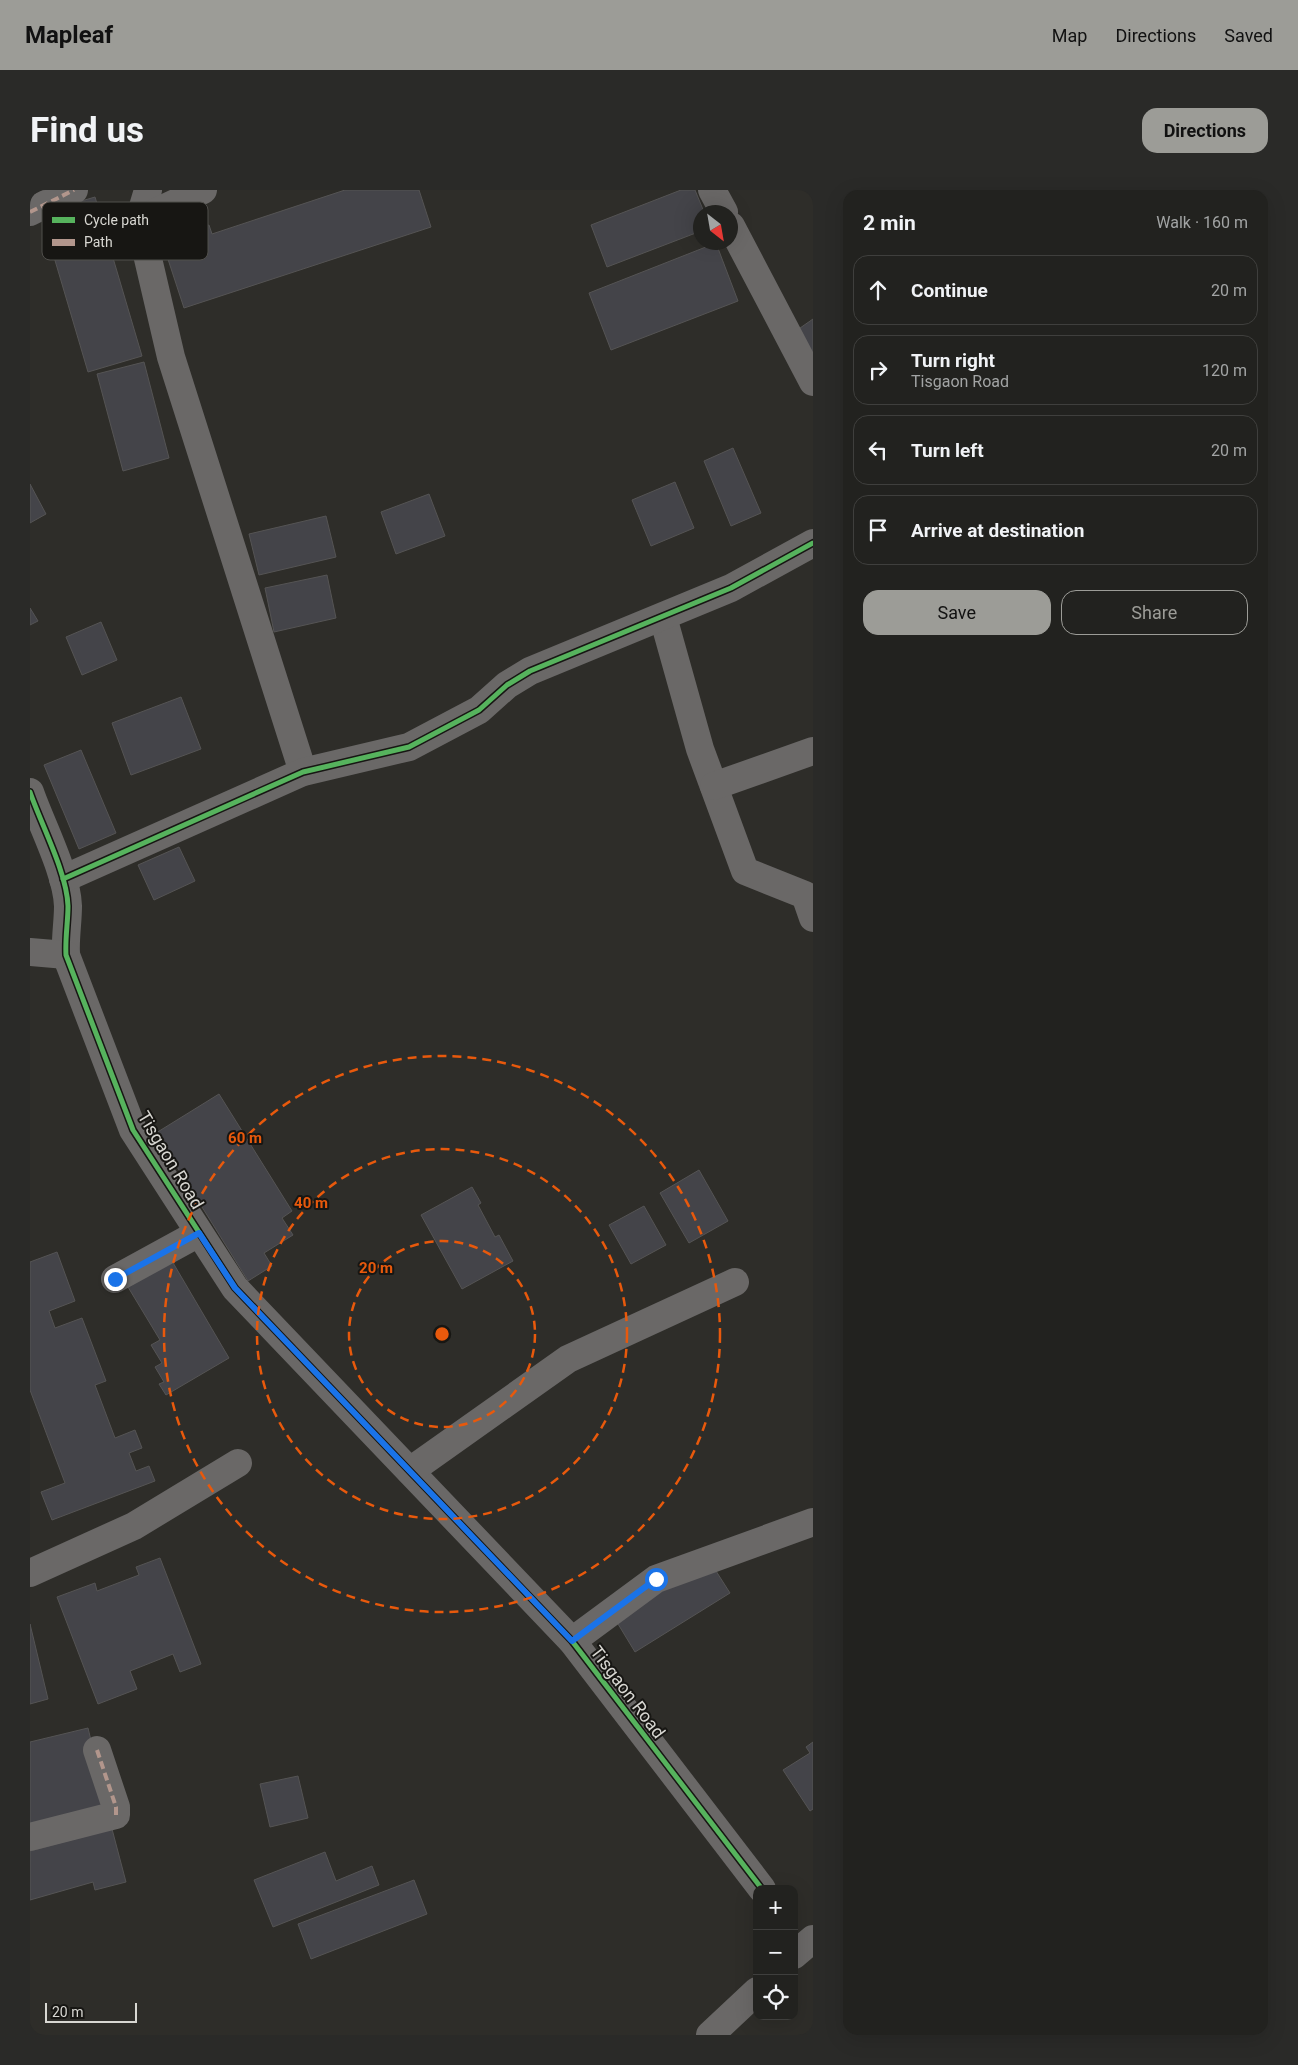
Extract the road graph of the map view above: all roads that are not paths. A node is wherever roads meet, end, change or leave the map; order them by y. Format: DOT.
graph roads {
  1 [pos="74,190"];
  2 [pos="148,190"];
  3 [pos="203,190"];
  4 [pos="712,190"];
  5 [pos="50,202"];
  6 [pos="144,202"];
  7 [pos="177,202"];
  8 [pos="720,205"];
  9 [pos="42,206"];
  10 [pos="30,212"];
  11 [pos="738,241"];
  12 [pos="149,260"];
  13 [pos="813,382"];
  14 [pos="812,546"];
  15 [pos="663,616"];
  16 [pos="813,751"];
  17 [pos="303,772"];
  18 [pos="714,786"];
  19 [pos="30,792"];
  20 [pos="63,879"];
  21 [pos="809,907"];
  22 [pos="30,952"];
  23 [pos="66,956"];
  24 [pos="199,1233"];
  25 [pos="115,1279"];
  26 [pos="735,1282"];
  27 [pos="238,1463"];
  28 [pos="410,1471"];
  29 [pos="813,1522"];
  30 [pos="30,1573"];
  31 [pos="572,1641"];
  32 [pos="97,1750"];
  33 [pos="30,1837"];
  34 [pos="759,1885"];
  35 [pos="753,1994"];
  36 [pos="710,2035"];
  1 -- 5 [label="street"];
  2 -- 6 [label="street"];
  3 -- 7 [label="street"];
  4 -- 8 [label="street"];
  9 -- 10 [label="street"];
  11 -- 13 [label="street"];
  12 -- 17 [label="street"];
  14 -- 15 [label="street"];
  15 -- 17 [label="street"];
  15 -- 18 [label="street"];
  16 -- 18 [label="street"];
  17 -- 20 [label="street"];
  18 -- 21 [label="street"];
  19 -- 20 [label="street, Tisgaon Road"];
  20 -- 23 [label="street, Tisgaon Road"];
  22 -- 23 [label="street"];
  23 -- 24 [label="street, Tisgaon Road"];
  24 -- 25 [label="street"];
  24 -- 28 [label="street, Tisgaon Road"];
  26 -- 28 [label="street"];
  27 -- 30 [label="street"];
  28 -- 31 [label="street, Tisgaon Road"];
  29 -- 31 [label="street"];
  31 -- 34 [label="street, Tisgaon Road"];
  32 -- 33 [label="street"];
  35 -- 36 [label="street"];
}
